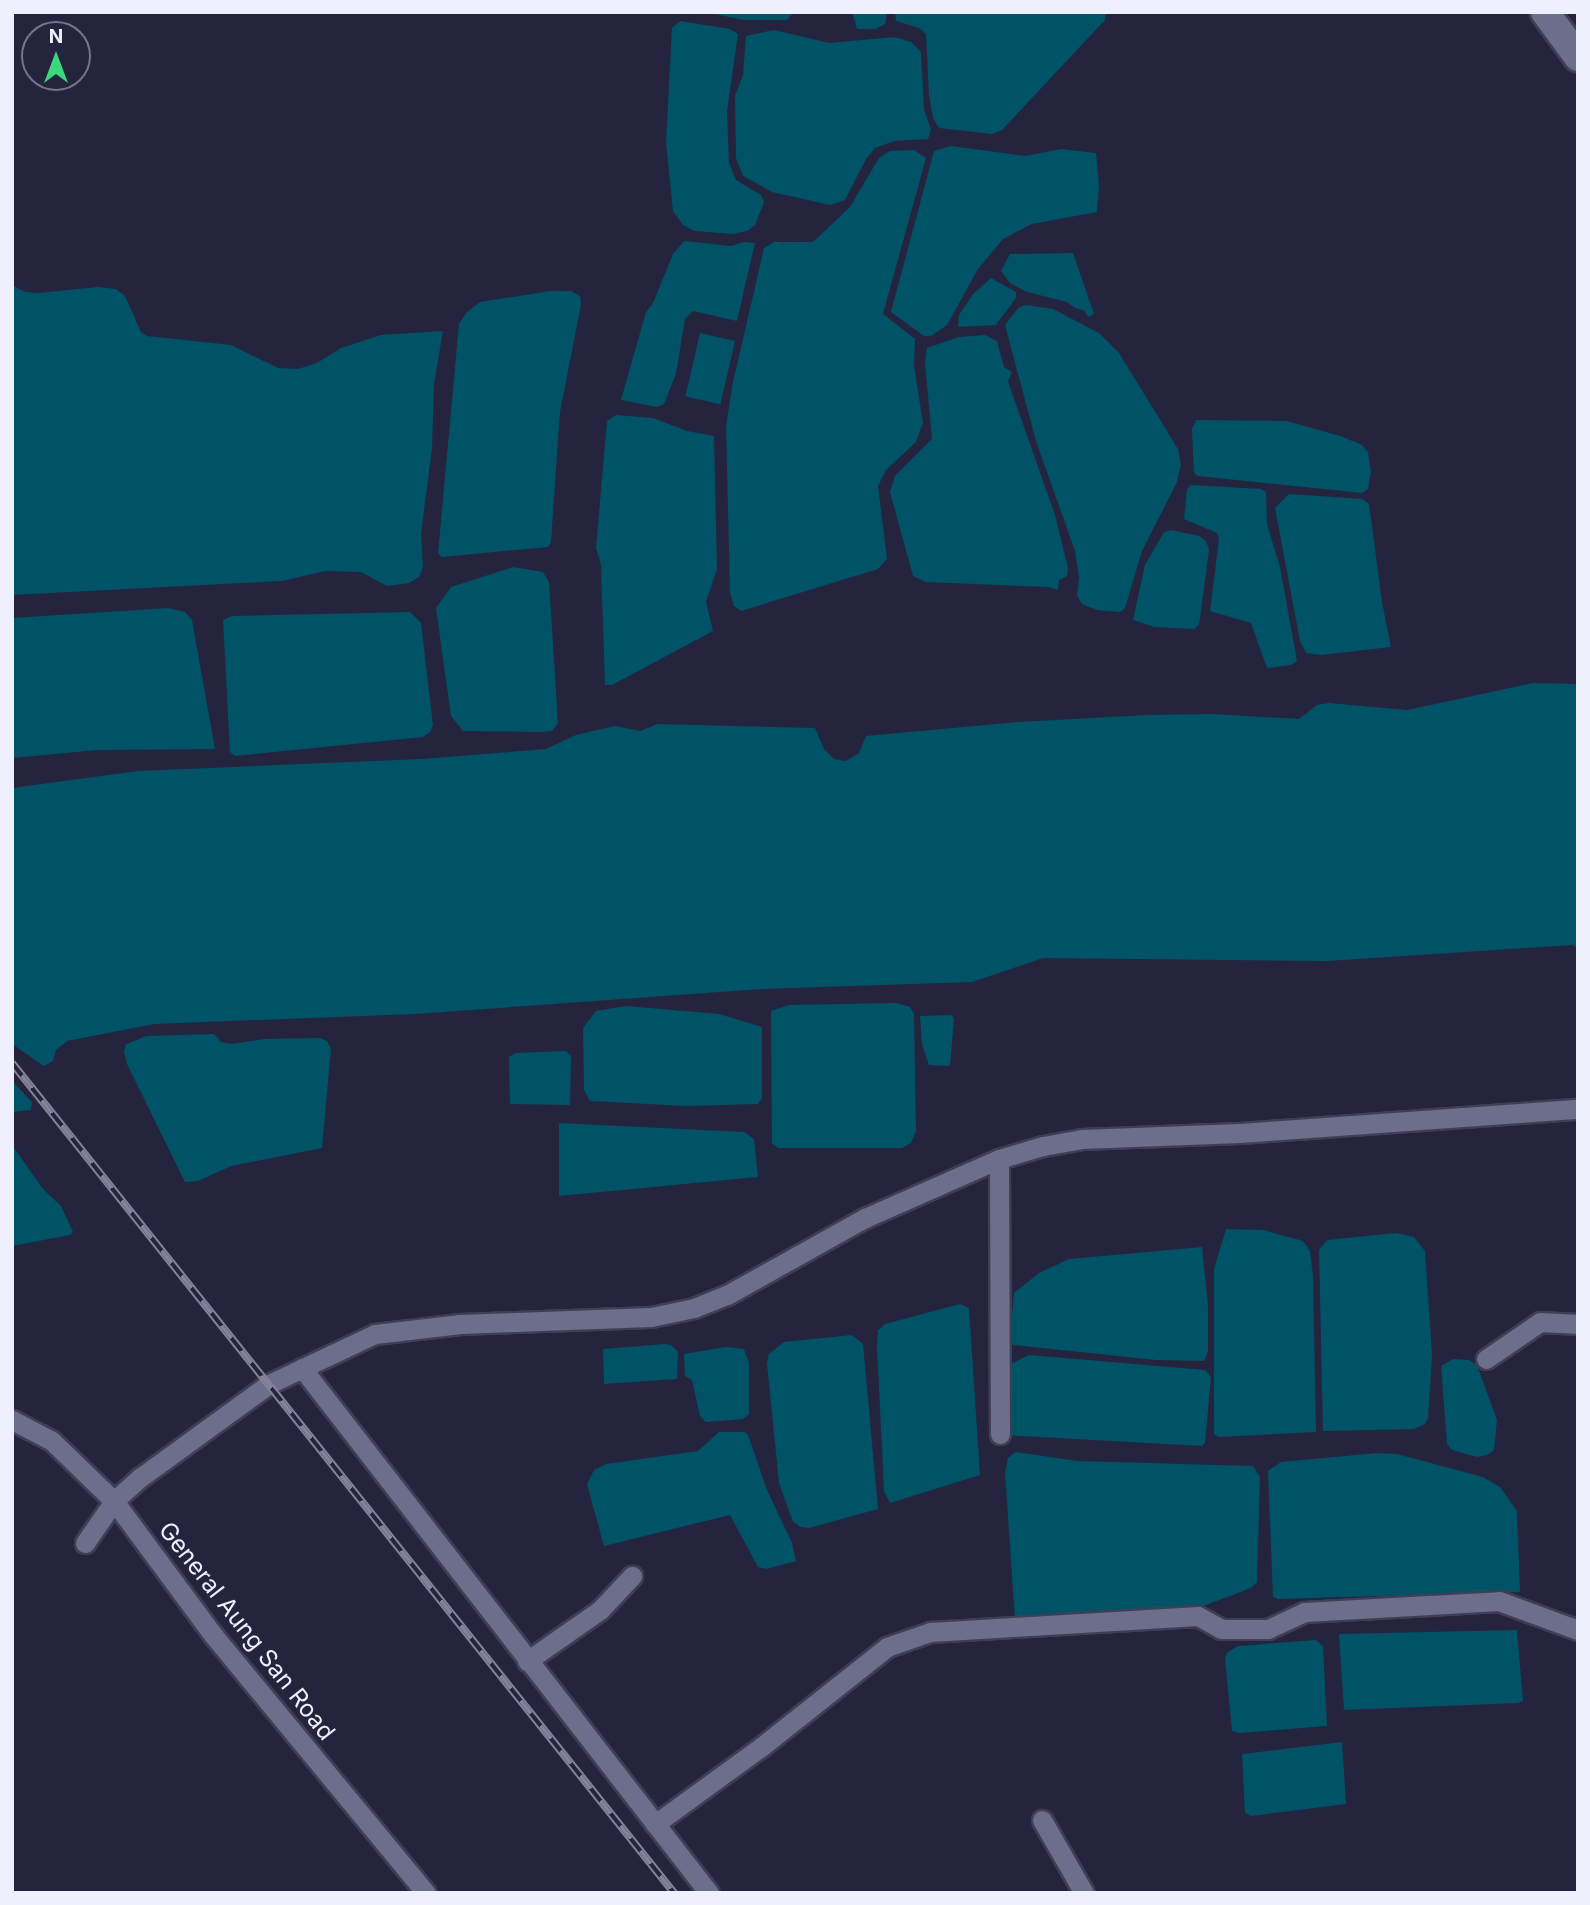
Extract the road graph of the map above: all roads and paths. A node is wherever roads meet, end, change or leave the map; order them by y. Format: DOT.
graph roads {
  1 [pos="1545,12"];
  2 [pos="1578,57"];
  3 [pos="1578,1109"];
  4 [pos="999,1159"];
  5 [pos="1578,1324"];
  6 [pos="1486,1359"];
  7 [pos="302,1368"];
  8 [pos="12,1420"];
  9 [pos="1000,1434"];
  10 [pos="114,1501"];
  11 [pos="85,1543"];
  12 [pos="632,1576"];
  13 [pos="1578,1630"];
  14 [pos="527,1661"];
  15 [pos="1042,1820"];
  16 [pos="654,1824"];
  17 [pos="426,1893"];
  18 [pos="709,1893"];
  19 [pos="1084,1893"];
  1 -- 2 [label="street"];
  3 -- 4 [label="street"];
  4 -- 7 [label="street"];
  4 -- 9 [label="street"];
  5 -- 6 [label="street"];
  7 -- 10 [label="street"];
  7 -- 14 [label="street"];
  8 -- 10 [label="street, General Aung San Road"];
  10 -- 11 [label="street"];
  10 -- 17 [label="street, General Aung San Road"];
  12 -- 14 [label="street"];
  13 -- 16 [label="street"];
  14 -- 16 [label="street"];
  15 -- 19 [label="street"];
  16 -- 18 [label="street"];
}
